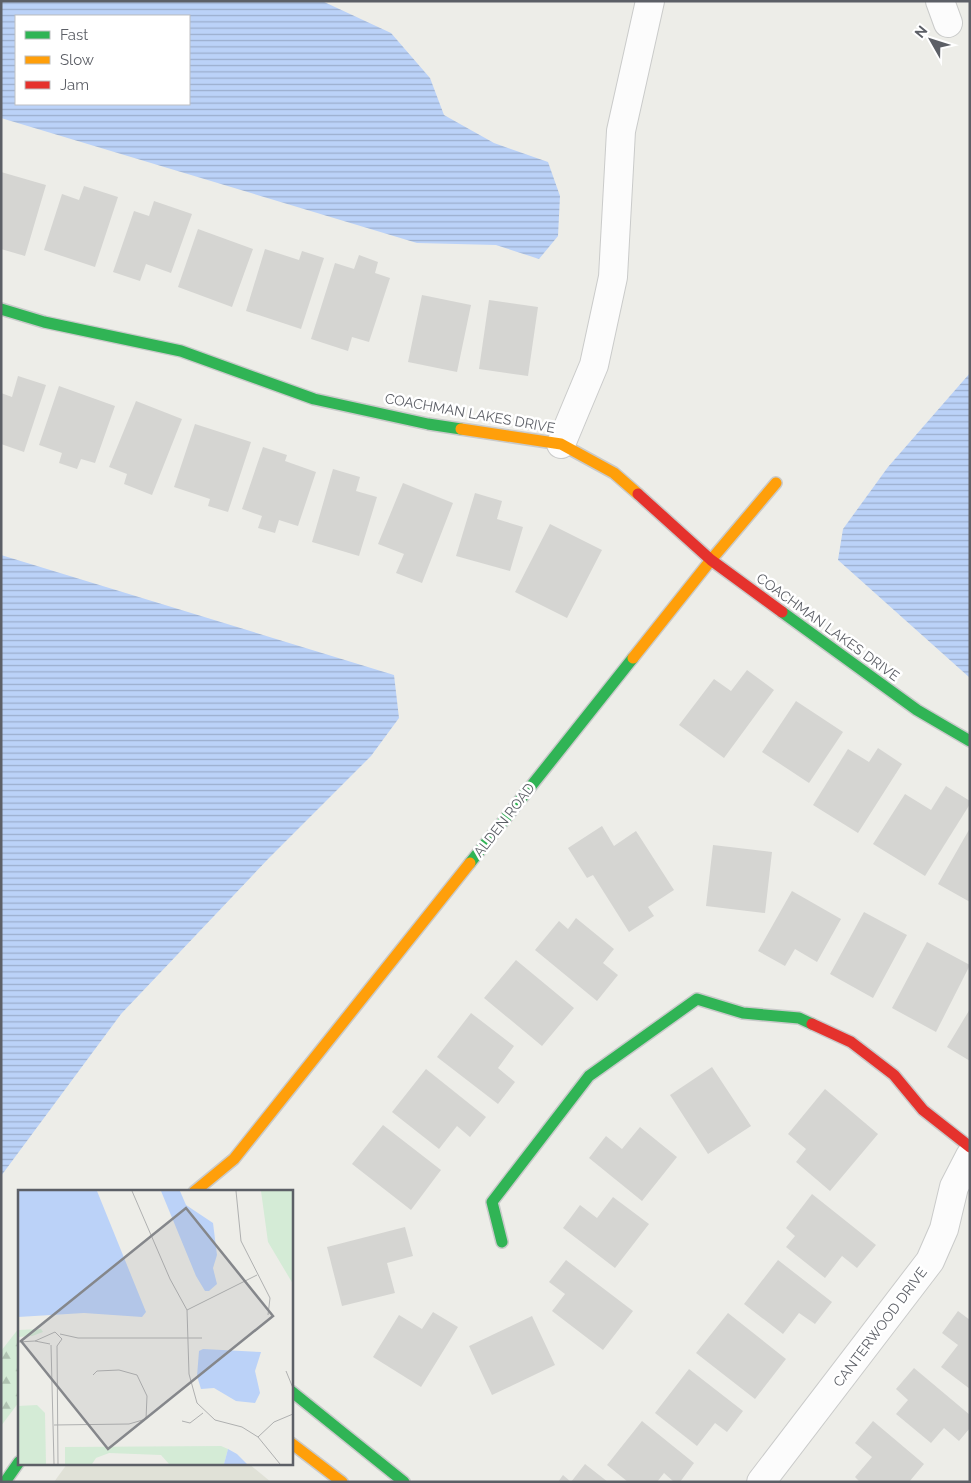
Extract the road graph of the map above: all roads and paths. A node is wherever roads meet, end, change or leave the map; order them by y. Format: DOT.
graph roads {
  1 [pos="650,1"];
  2 [pos="1,309"];
  3 [pos="561,444"];
  4 [pos="776,483"];
  5 [pos="710,560"];
  6 [pos="970,741"];
  7 [pos="970,1147"];
  8 [pos="970,1156"];
  9 [pos="234,1159"];
  10 [pos="196,1190"];
  11 [pos="220,1190"];
  12 [pos="502,1242"];
  13 [pos="292,1392"];
  14 [pos="292,1444"];
  15 [pos="18,1463"];
  16 [pos="5,1482"];
  17 [pos="342,1482"];
  18 [pos="404,1482"];
  19 [pos="761,1482"];
  1 -- 3 [label="street"];
  2 -- 3 [label="street, COACHMAN LAKES DRIVE"];
  3 -- 5 [label="street, COACHMAN LAKES DRIVE"];
  4 -- 5 [label="street, ALDEN ROAD"];
  5 -- 6 [label="street, COACHMAN LAKES DRIVE"];
  5 -- 9 [label="street, ALDEN ROAD"];
  7 -- 12 [label="street"];
  8 -- 19 [label="street, CANTERWOOD DRIVE"];
  9 -- 10 [label="street, ALDEN ROAD"];
  9 -- 11 [label="street, ALDEN ROAD"];
  13 -- 18 [label="street"];
  14 -- 17 [label="street"];
  15 -- 16 [label="street"];
}
